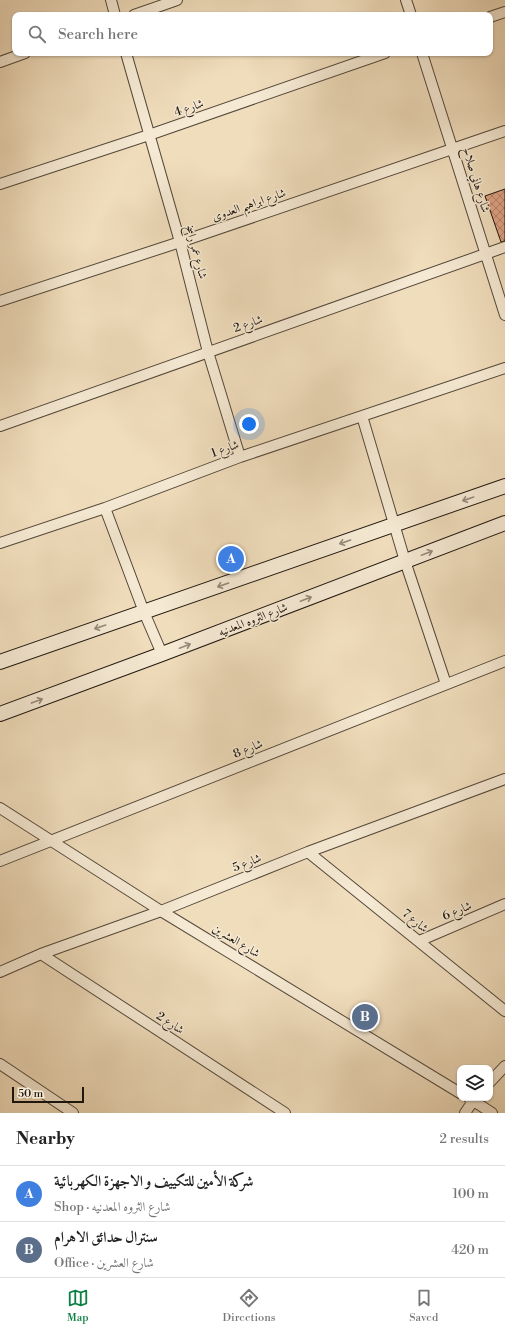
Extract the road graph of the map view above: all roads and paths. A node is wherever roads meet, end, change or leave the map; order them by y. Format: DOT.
graph roads {
  1 [pos="111,0"];
  2 [pos="177,0"];
  3 [pos="406,0"];
  4 [pos="114,12"];
  5 [pos="143,12"];
  6 [pos="410,12"];
  7 [pos="505,12"];
  8 [pos="493,16"];
  9 [pos="17,56"];
  10 [pos="127,56"];
  11 [pos="377,56"];
  12 [pos="423,56"];
  13 [pos="0,62"];
  14 [pos="505,131"];
  15 [pos="149,135"];
  16 [pos="453,149"];
  17 [pos="0,184"];
  18 [pos="180,242"];
  19 [pos="505,247"];
  20 [pos="485,254"];
  21 [pos="0,301"];
  22 [pos="505,315"];
  23 [pos="208,352"];
  24 [pos="505,368"];
  25 [pos="362,416"];
  26 [pos="0,426"];
  27 [pos="240,457"];
  28 [pos="505,486"];
  29 [pos="105,508"];
  30 [pos="505,523"];
  31 [pos="394,525"];
  32 [pos="0,543"];
  33 [pos="405,561"];
  34 [pos="144,612"];
  35 [pos="162,654"];
  36 [pos="505,661"];
  37 [pos="0,662"];
  38 [pos="446,684"];
  39 [pos="0,714"];
  40 [pos="505,779"];
  41 [pos="0,808"];
  42 [pos="51,841"];
  43 [pos="308,852"];
  44 [pos="0,861"];
  45 [pos="505,904"];
  46 [pos="161,912"];
  47 [pos="419,941"];
  48 [pos="42,954"];
  49 [pos="0,972"];
  50 [pos="505,1011"];
  51 [pos="0,1064"];
  52 [pos="505,1066"];
  53 [pos="493,1079"];
  54 [pos="457,1091"];
  55 [pos="471,1101"];
  56 [pos="475,1101"];
  57 [pos="73,1113"];
  58 [pos="285,1113"];
  59 [pos="465,1113"];
  60 [pos="492,1113"];
  1 -- 4 [label="street"];
  2 -- 5 [label="street"];
  3 -- 6 [label="street"];
  7 -- 8 [label="street"];
  9 -- 13 [label="street"];
  10 -- 15 [label="street, شارع عمر راسخ"];
  11 -- 15 [label="street, شارع 4"];
  12 -- 16 [label="street, شارع هاني صلاح"];
  14 -- 16 [label="street, شارع ابراهيم العدوى"];
  15 -- 17 [label="street, شارع 4"];
  15 -- 18 [label="street, شارع عمر راسخ"];
  16 -- 18 [label="street, شارع ابراهيم العدوى"];
  16 -- 20 [label="street, شارع هاني صلاح"];
  18 -- 21 [label="street, شارع ابراهيم العدوى"];
  18 -- 23 [label="street, شارع عمر راسخ"];
  19 -- 20 [label="street, شارع 2"];
  20 -- 22 [label="street, شارع هاني صلاح"];
  20 -- 23 [label="street, شارع 2"];
  23 -- 26 [label="street, شارع 2"];
  23 -- 27 [label="street, شارع عمر راسخ"];
  24 -- 25 [label="street, شارع 1"];
  25 -- 27 [label="street, شارع 1"];
  25 -- 31 [label="street"];
  27 -- 29 [label="street, شارع 1"];
  28 -- 31 [label="street, one-way"];
  29 -- 32 [label="street, شارع 1"];
  29 -- 34 [label="street"];
  33 -- 30 [label="street, شارع الثروه المعدنيه, one-way"];
  31 -- 33 [label="street"];
  31 -- 34 [label="street, one-way"];
  35 -- 33 [label="street, شارع الثروه المعدنيه, one-way"];
  33 -- 38 [label="street"];
  34 -- 35 [label="street"];
  34 -- 37 [label="street, one-way"];
  39 -- 35 [label="street, شارع الثروه المعدنيه, one-way"];
  36 -- 38 [label="street, شارع 8"];
  38 -- 42 [label="street, شارع 8"];
  40 -- 43 [label="street, شارع 5"];
  41 -- 42 [label="street, شارع العشرين"];
  42 -- 44 [label="street, شارع 8"];
  42 -- 46 [label="street, شارع العشرين"];
  43 -- 46 [label="street, شارع 5"];
  43 -- 47 [label="street, شارع 7"];
  45 -- 47 [label="street, شارع 6"];
  46 -- 48 [label="street, شارع 5"];
  46 -- 54 [label="street, شارع العشرين"];
  47 -- 50 [label="street, شارع 7"];
  48 -- 49 [label="street, شارع 5"];
  48 -- 58 [label="street, شارع 2"];
  51 -- 57 [label="street"];
  52 -- 53 [label="street"];
  55 -- 59 [label="street"];
  56 -- 60 [label="street"];
}
